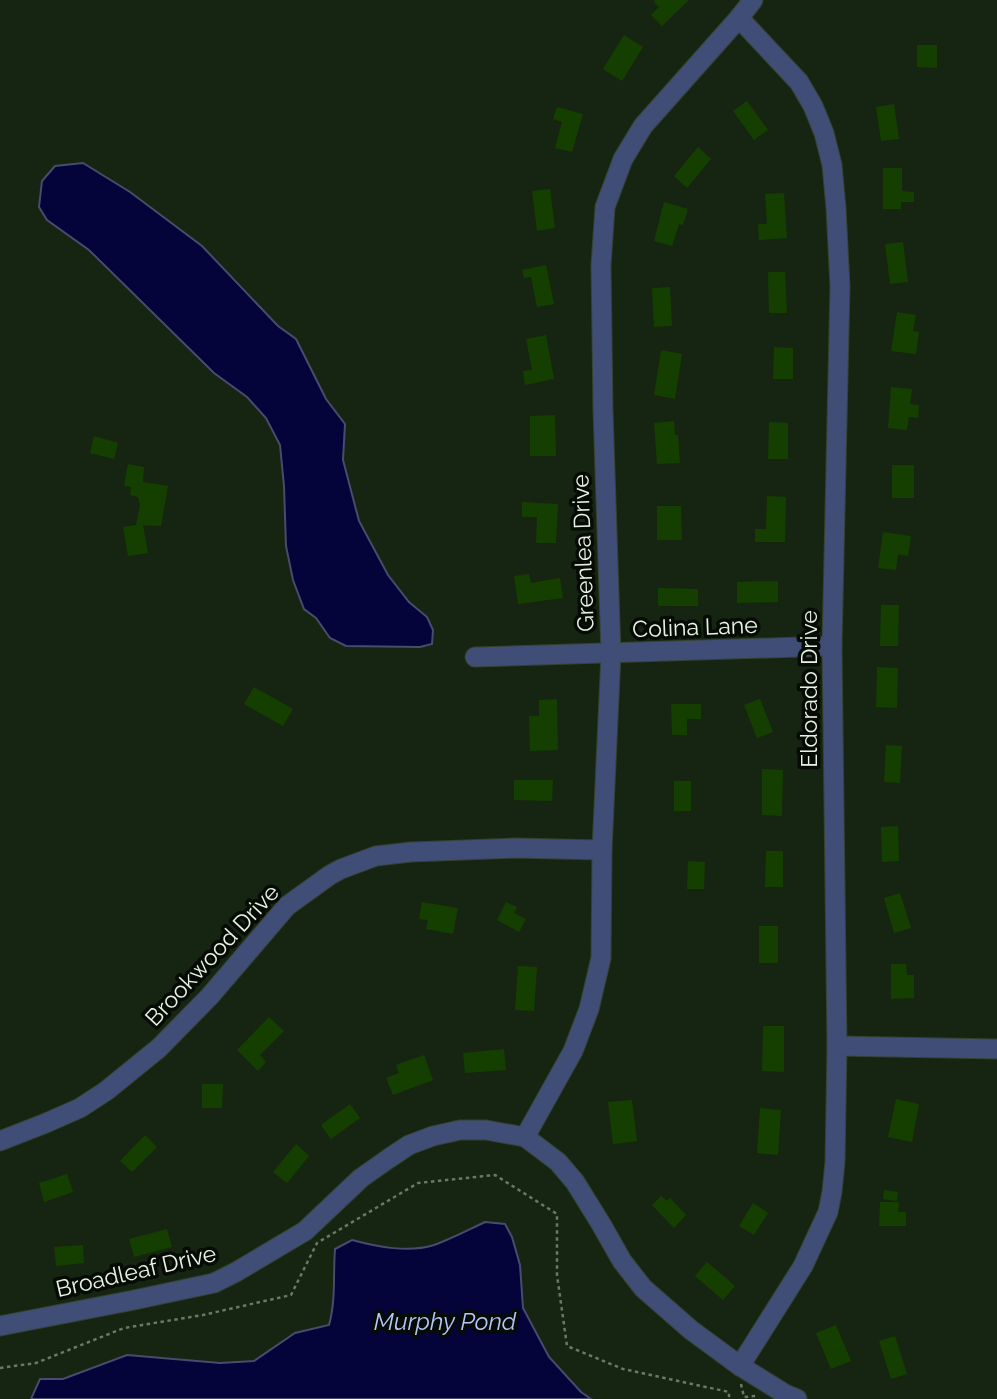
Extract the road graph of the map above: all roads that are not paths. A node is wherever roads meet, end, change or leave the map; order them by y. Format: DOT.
graph roads {
  1 [pos="753,0"];
  2 [pos="739,18"];
  3 [pos="832,646"];
  4 [pos="611,654"];
  5 [pos="475,657"];
  6 [pos="602,850"];
  7 [pos="837,1046"];
  8 [pos="997,1049"];
  9 [pos="525,1137"];
  10 [pos="0,1141"];
  11 [pos="0,1326"];
  12 [pos="740,1366"];
  13 [pos="797,1399"];
  1 -- 2 [label="street, Greenlea Drive"];
  2 -- 3 [label="street, Eldorado Drive"];
  2 -- 4 [label="street, Greenlea Drive"];
  3 -- 4 [label="street, Colina Lane"];
  3 -- 7 [label="street, Eldorado Drive"];
  4 -- 5 [label="street, Colina Lane"];
  4 -- 6 [label="street, Greenlea Drive"];
  6 -- 9 [label="street, Greenlea Drive"];
  6 -- 10 [label="street, Brookwood Drive"];
  7 -- 8 [label="street"];
  7 -- 12 [label="street, Eldorado Drive"];
  9 -- 11 [label="street, Broadleaf Drive"];
  9 -- 12 [label="street, Broadleaf Drive"];
  12 -- 13 [label="street, Broadleaf Drive"];
}
